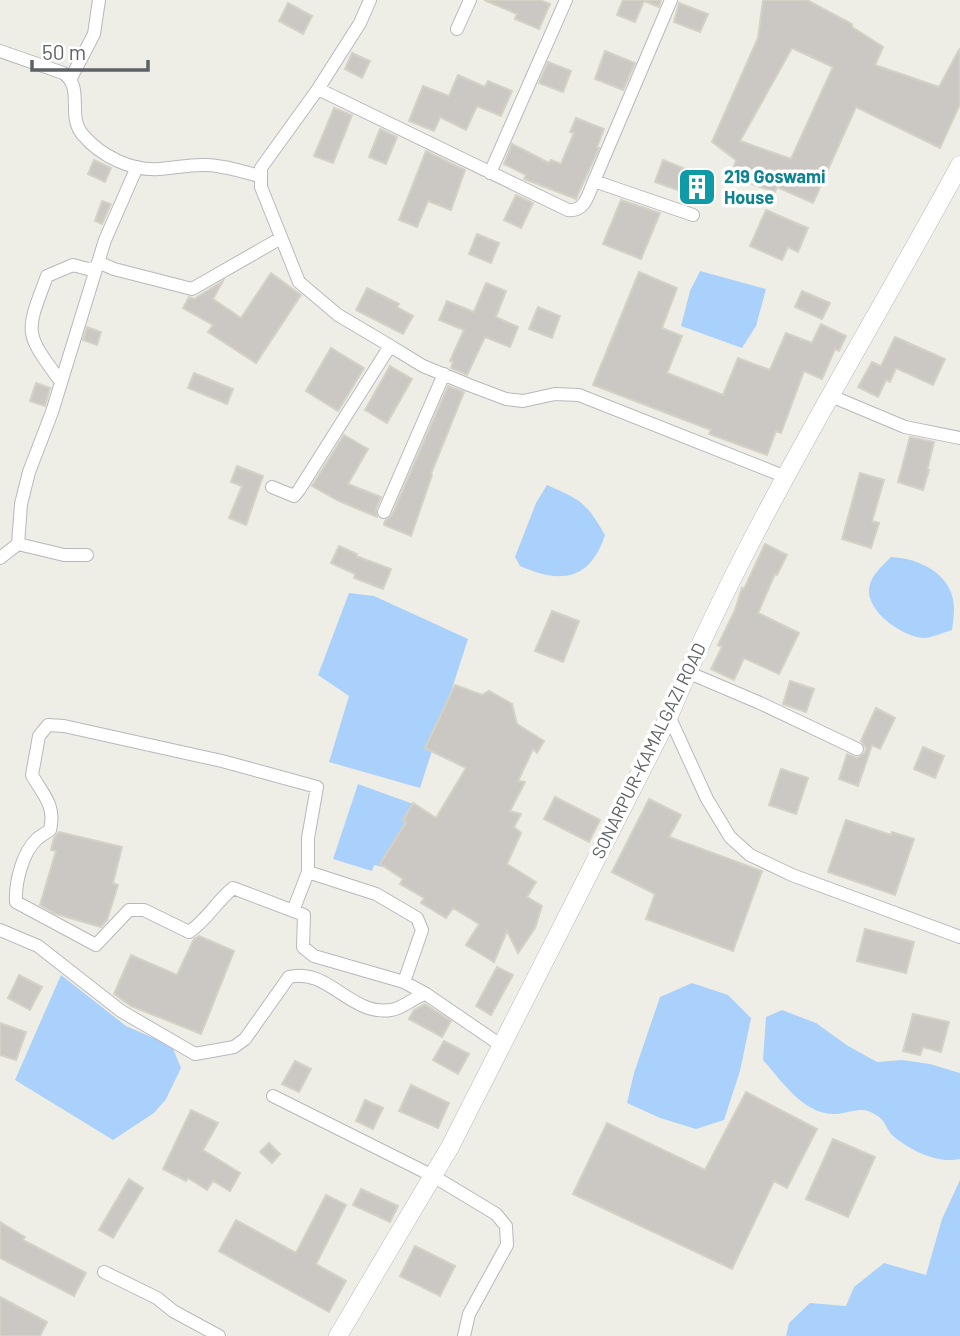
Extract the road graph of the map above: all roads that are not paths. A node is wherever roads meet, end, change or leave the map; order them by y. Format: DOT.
graph roads {
  1 [pos="99,0"];
  2 [pos="370,0"];
  3 [pos="470,0"];
  4 [pos="566,0"];
  5 [pos="671,0"];
  6 [pos="457,29"];
  7 [pos="0,51"];
  8 [pos="71,78"];
  9 [pos="318,89"];
  10 [pos="960,165"];
  11 [pos="136,167"];
  12 [pos="490,173"];
  13 [pos="259,176"];
  14 [pos="594,181"];
  15 [pos="693,215"];
  16 [pos="281,238"];
  17 [pos="97,265"];
  18 [pos="390,346"];
  19 [pos="444,374"];
  20 [pos="61,382"];
  21 [pos="831,396"];
  22 [pos="960,438"];
  23 [pos="786,477"];
  24 [pos="272,487"];
  25 [pos="384,512"];
  26 [pos="18,544"];
  27 [pos="87,555"];
  28 [pos="0,558"];
  29 [pos="687,672"];
  30 [pos="669,716"];
  31 [pos="857,749"];
  32 [pos="308,872"];
  33 [pos="293,911"];
  34 [pos="0,930"];
  35 [pos="960,937"];
  36 [pos="404,982"];
  37 [pos="426,994"];
  38 [pos="502,1046"];
  39 [pos="273,1096"];
  40 [pos="433,1176"];
  41 [pos="104,1272"];
  42 [pos="219,1336"];
  43 [pos="338,1336"];
  44 [pos="464,1336"];
  1 -- 8 [label="street"];
  2 -- 9 [label="street"];
  3 -- 6 [label="street"];
  4 -- 12 [label="street"];
  5 -- 14 [label="street"];
  7 -- 8 [label="street"];
  8 -- 11 [label="street"];
  9 -- 12 [label="street"];
  9 -- 13 [label="street"];
  10 -- 21 [label="main road, SONARPUR-KAMALGAZI ROAD"];
  11 -- 13 [label="street"];
  11 -- 17 [label="street"];
  12 -- 14 [label="street"];
  13 -- 16 [label="street"];
  14 -- 15 [label="street"];
  16 -- 17 [label="street"];
  16 -- 18 [label="street"];
  17 -- 20 [label="street"];
  17 -- 20 [label="street"];
  18 -- 19 [label="street"];
  18 -- 24 [label="street"];
  19 -- 23 [label="street"];
  19 -- 25 [label="street"];
  20 -- 26 [label="street"];
  21 -- 22 [label="street"];
  21 -- 23 [label="main road, SONARPUR-KAMALGAZI ROAD"];
  23 -- 29 [label="main road, SONARPUR-KAMALGAZI ROAD"];
  26 -- 27 [label="street"];
  26 -- 28 [label="street"];
  29 -- 30 [label="main road, SONARPUR-KAMALGAZI ROAD"];
  29 -- 31 [label="street"];
  30 -- 35 [label="street"];
  30 -- 38 [label="main road, SONARPUR-KAMALGAZI ROAD"];
  32 -- 33 [label="street"];
  32 -- 33 [label="street"];
  32 -- 36 [label="street"];
  33 -- 36 [label="street"];
  34 -- 37 [label="street"];
  36 -- 37 [label="street"];
  37 -- 38 [label="street"];
  38 -- 40 [label="main road, SONARPUR-KAMALGAZI ROAD"];
  39 -- 40 [label="street"];
  40 -- 43 [label="main road, SONARPUR-KAMALGAZI ROAD"];
  40 -- 44 [label="street"];
  41 -- 42 [label="street"];
}
